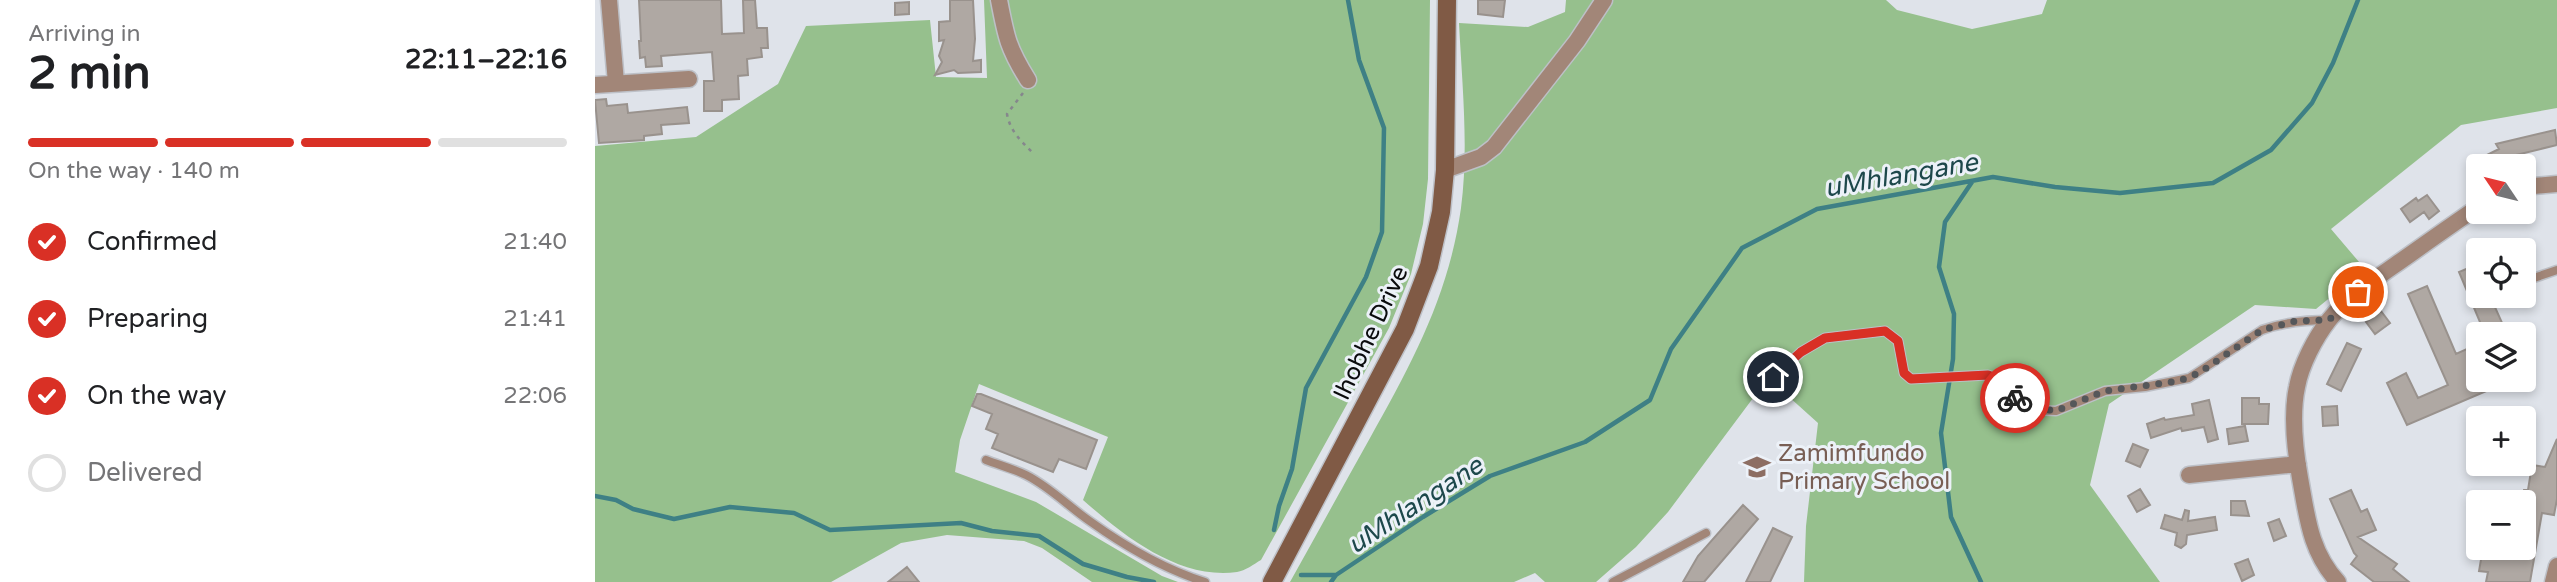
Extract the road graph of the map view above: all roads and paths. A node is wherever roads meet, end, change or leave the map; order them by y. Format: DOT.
graph roads {
  1 [pos="609,0"];
  2 [pos="999,0"];
  3 [pos="1447,0"];
  4 [pos="1604,0"];
  5 [pos="689,79"];
  6 [pos="1028,80"];
  7 [pos="616,83"];
  8 [pos="595,85"];
  9 [pos="1033,153"];
  10 [pos="1445,170"];
  11 [pos="2557,184"];
  12 [pos="2536,186"];
  13 [pos="2466,215"];
  14 [pos="2557,270"];
  15 [pos="2536,277"];
  16 [pos="2329,320"];
  17 [pos="1773,377"];
  18 [pos="986,460"];
  19 [pos="2298,464"];
  20 [pos="2189,475"];
  21 [pos="1706,533"];
  22 [pos="2557,566"];
  23 [pos="1273,580"];
  24 [pos="1205,582"];
  25 [pos="1613,582"];
  26 [pos="2338,582"];
  27 [pos="2553,582"];
  1 -- 7 [label="street"];
  2 -- 6 [label="street"];
  3 -- 10 [label="street, Ihobhe Drive"];
  4 -- 10 [label="street"];
  5 -- 7 [label="street"];
  6 -- 9 [label="path"];
  7 -- 8 [label="street"];
  10 -- 23 [label="street, Ihobhe Drive"];
  11 -- 12 [label="street"];
  13 -- 16 [label="street"];
  14 -- 15 [label="lane"];
  16 -- 17 [label="lane"];
  16 -- 19 [label="street"];
  18 -- 24 [label="lane"];
  19 -- 20 [label="street"];
  19 -- 26 [label="street"];
  21 -- 25 [label="lane"];
  22 -- 27 [label="street"];
}
